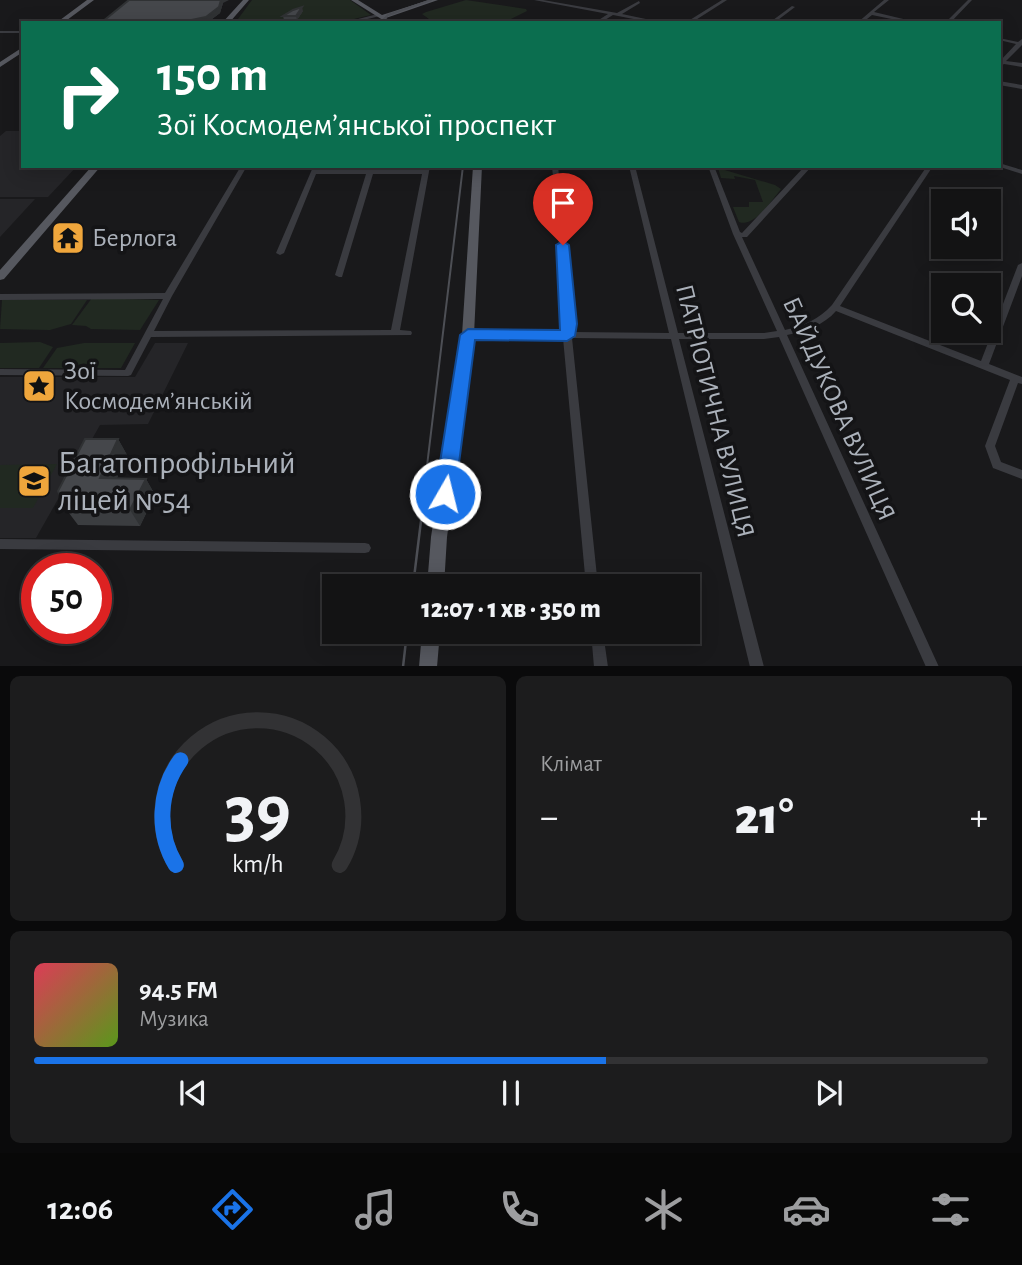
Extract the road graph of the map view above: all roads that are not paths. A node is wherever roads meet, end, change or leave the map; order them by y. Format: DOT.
graph roads {
  1 [pos="91,0"];
  2 [pos="246,0"];
  3 [pos="354,0"];
  4 [pos="424,0"];
  5 [pos="435,0"];
  6 [pos="536,0"];
  7 [pos="631,0"];
  8 [pos="725,0"];
  9 [pos="887,0"];
  10 [pos="970,0"];
  11 [pos="793,7"];
  12 [pos="871,13"];
  13 [pos="615,14"];
  14 [pos="380,16"];
  15 [pos="62,21"];
  16 [pos="227,21"];
  17 [pos="354,21"];
  18 [pos="364,21"];
  19 [pos="387,21"];
  20 [pos="600,21"];
  21 [pos="652,21"];
  22 [pos="690,21"];
  23 [pos="774,21"];
  24 [pos="861,21"];
  25 [pos="909,21"];
  26 [pos="949,21"];
  27 [pos="0,32"];
  28 [pos="21,32"];
  29 [pos="1001,39"];
  30 [pos="1021,42"];
  31 [pos="21,50"];
  32 [pos="1001,64"];
  33 [pos="0,65"];
  34 [pos="1022,65"];
  35 [pos="1001,83"];
  36 [pos="1022,87"];
  37 [pos="1001,166"];
  38 [pos="95,168"];
  39 [pos="243,168"];
  40 [pos="478,168"];
  41 [pos="555,168"];
  42 [pos="633,168"];
  43 [pos="712,168"];
  44 [pos="806,168"];
  45 [pos="929,168"];
  46 [pos="314,169"];
  47 [pos="426,169"];
  48 [pos="370,172"];
  49 [pos="1022,172"];
  50 [pos="737,234"];
  51 [pos="281,253"];
  52 [pos="1022,265"];
  53 [pos="339,275"];
  54 [pos="0,277"];
  55 [pos="168,296"];
  56 [pos="0,297"];
  57 [pos="835,307"];
  58 [pos="395,333"];
  59 [pos="408,333"];
  60 [pos="149,334"];
  61 [pos="784,334"];
  62 [pos="468,335"];
  63 [pos="567,336"];
  64 [pos="675,337"];
  65 [pos="984,366"];
  66 [pos="0,372"];
  67 [pos="1019,380"];
  68 [pos="1022,475"];
  69 [pos="0,544"];
  70 [pos="365,548"];
  71 [pos="436,574"];
  72 [pos="591,574"];
  73 [pos="430,644"];
  74 [pos="598,644"];
  75 [pos="428,666"];
  76 [pos="601,666"];
  77 [pos="757,666"];
  78 [pos="933,666"];
  1 -- 15 [label="main road"];
  2 -- 16 [label="main road"];
  3 -- 14 [label="main road"];
  4 -- 14 [label="main road"];
  5 -- 14 [label="main road"];
  6 -- 13 [label="street"];
  7 -- 13 [label="street"];
  8 -- 22 [label="street"];
  9 -- 12 [label="street"];
  10 -- 26 [label="street"];
  11 -- 23 [label="street"];
  12 -- 24 [label="street"];
  12 -- 25 [label="street"];
  13 -- 20 [label="street"];
  13 -- 21 [label="street"];
  14 -- 17 [label="street"];
  14 -- 18 [label="street"];
  14 -- 19 [label="main road"];
  27 -- 28 [label="street"];
  29 -- 30 [label="street"];
  30 -- 32 [label="street"];
  31 -- 33 [label="main road"];
  32 -- 34 [label="street"];
  35 -- 36 [label="street"];
  37 -- 49 [label="street"];
  38 -- 54 [label="main road"];
  39 -- 55 [label="street"];
  40 -- 62 [label="main road"];
  41 -- 63 [label="street"];
  42 -- 64 [label="street, ПАТРІОТИЧНА ВУЛИЦЯ"];
  43 -- 50 [label="street, БАЙДУКОВА ВУЛИЦЯ"];
  44 -- 50 [label="street"];
  45 -- 57 [label="street"];
  46 -- 48 [label="street"];
  46 -- 51 [label="street"];
  47 -- 48 [label="street"];
  47 -- 58 [label="street"];
  48 -- 53 [label="street"];
  50 -- 61 [label="street, БАЙДУКОВА ВУЛИЦЯ"];
  52 -- 65 [label="street"];
  55 -- 56 [label="street"];
  55 -- 60 [label="street"];
  57 -- 61 [label="street"];
  57 -- 65 [label="street"];
  58 -- 59 [label="street"];
  58 -- 60 [label="street"];
  60 -- 66 [label="street"];
  61 -- 64 [label="street"];
  61 -- 78 [label="street, БАЙДУКОВА ВУЛИЦЯ"];
  62 -- 63 [label="street"];
  62 -- 71 [label="main road"];
  63 -- 64 [label="street"];
  63 -- 72 [label="street"];
  64 -- 77 [label="street, ПАТРІОТИЧНА ВУЛИЦЯ"];
  65 -- 67 [label="street"];
  67 -- 68 [label="street"];
  69 -- 70 [label="street"];
  73 -- 75 [label="main road"];
  74 -- 76 [label="street"];
}
